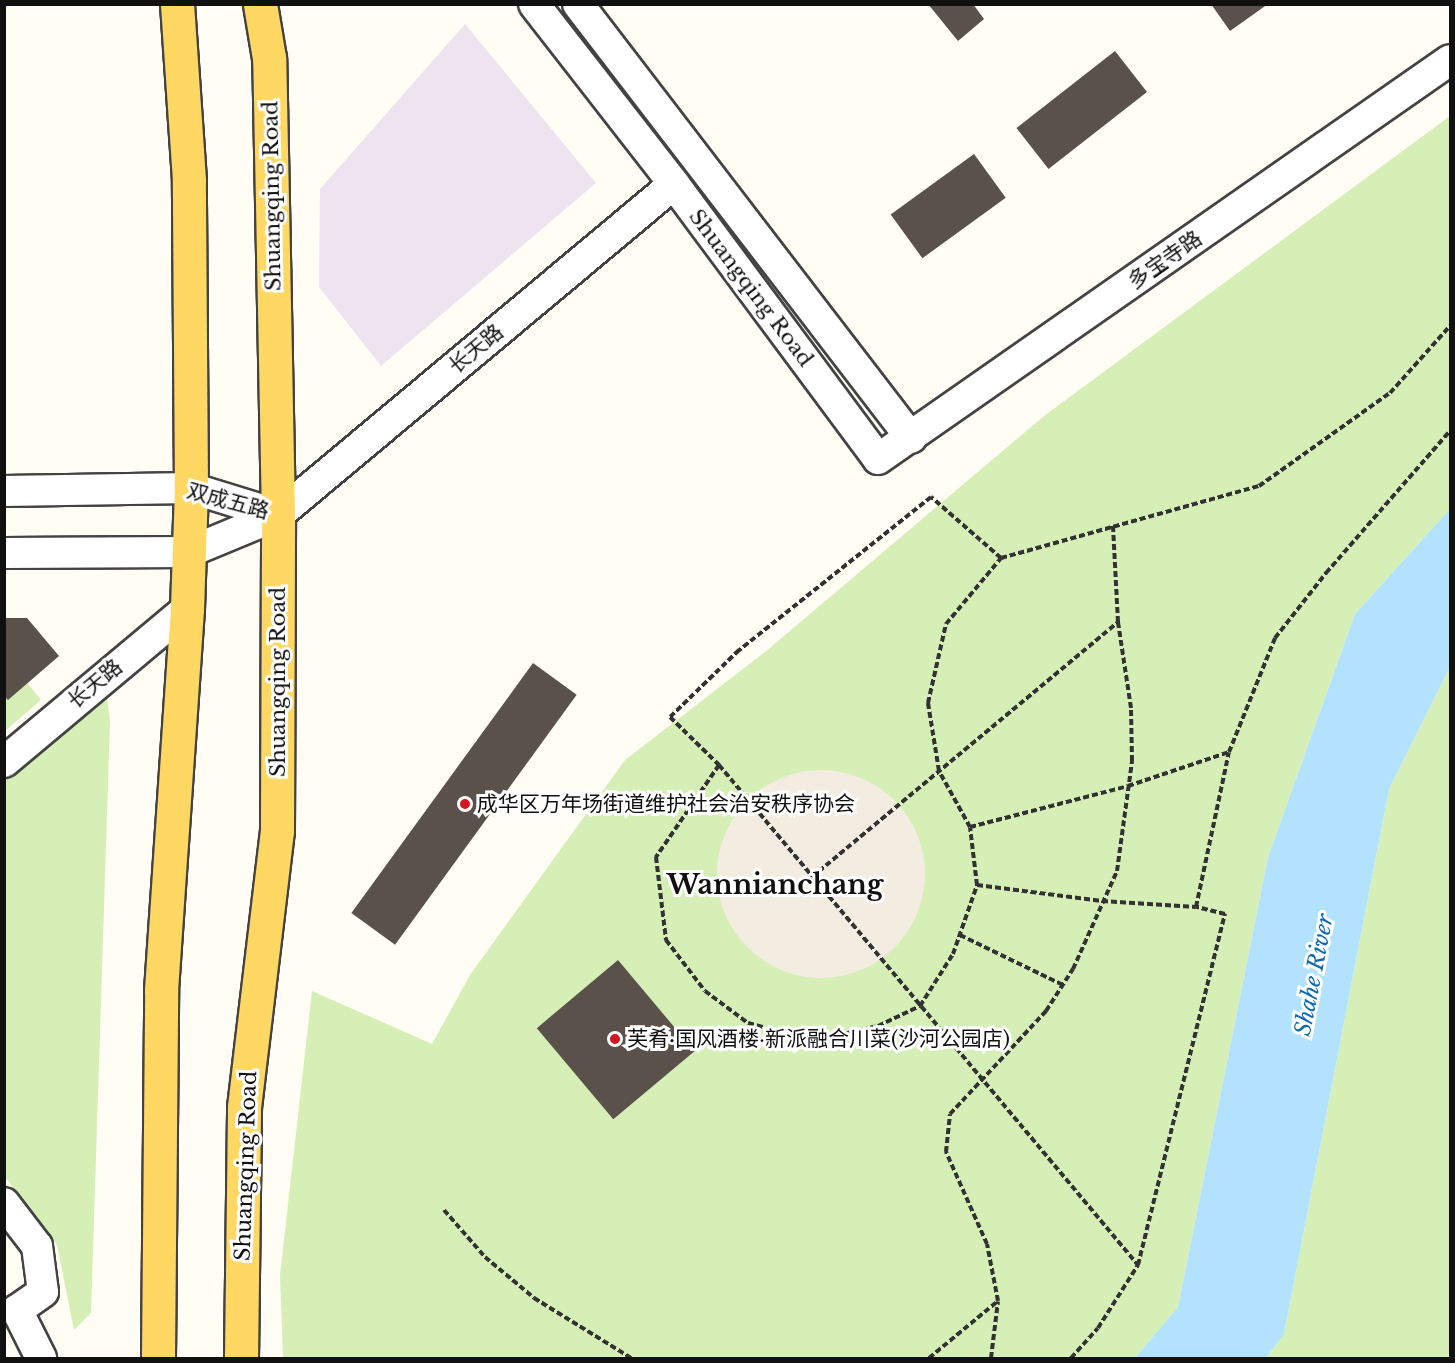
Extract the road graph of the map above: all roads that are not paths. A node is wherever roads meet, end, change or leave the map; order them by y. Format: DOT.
graph roads {
  1 [pos="177,4"];
  2 [pos="260,4"];
  3 [pos="534,4"];
  4 [pos="578,4"];
  5 [pos="1450,60"];
  6 [pos="674,184"];
  7 [pos="911,438"];
  8 [pos="878,459"];
  9 [pos="191,488"];
  10 [pos="4,491"];
  11 [pos="278,515"];
  12 [pos="189,552"];
  13 [pos="4,553"];
  14 [pos="186,609"];
  15 [pos="4,762"];
  16 [pos="4,1203"];
  17 [pos="41,1359"];
  18 [pos="158,1359"];
  19 [pos="241,1359"];
  1 -- 9 [label="main road"];
  2 -- 11 [label="main road, Shuangqing Road"];
  3 -- 6 [label="street, Shuangqing Road"];
  4 -- 7 [label="street, Shuangqing Road"];
  5 -- 7 [label="street, 多宝寺路"];
  6 -- 8 [label="street, Shuangqing Road"];
  6 -- 11 [label="street, 长天路"];
  7 -- 8 [label="street, 多宝寺路"];
  9 -- 10 [label="street, 双成五路"];
  9 -- 11 [label="street, 双成五路"];
  9 -- 12 [label="main road"];
  11 -- 12 [label="street, 双成五路"];
  11 -- 19 [label="main road, Shuangqing Road"];
  12 -- 13 [label="street, 双成五路"];
  12 -- 14 [label="main road"];
  14 -- 15 [label="street, 长天路"];
  14 -- 18 [label="main road"];
  16 -- 17 [label="street"];
}
